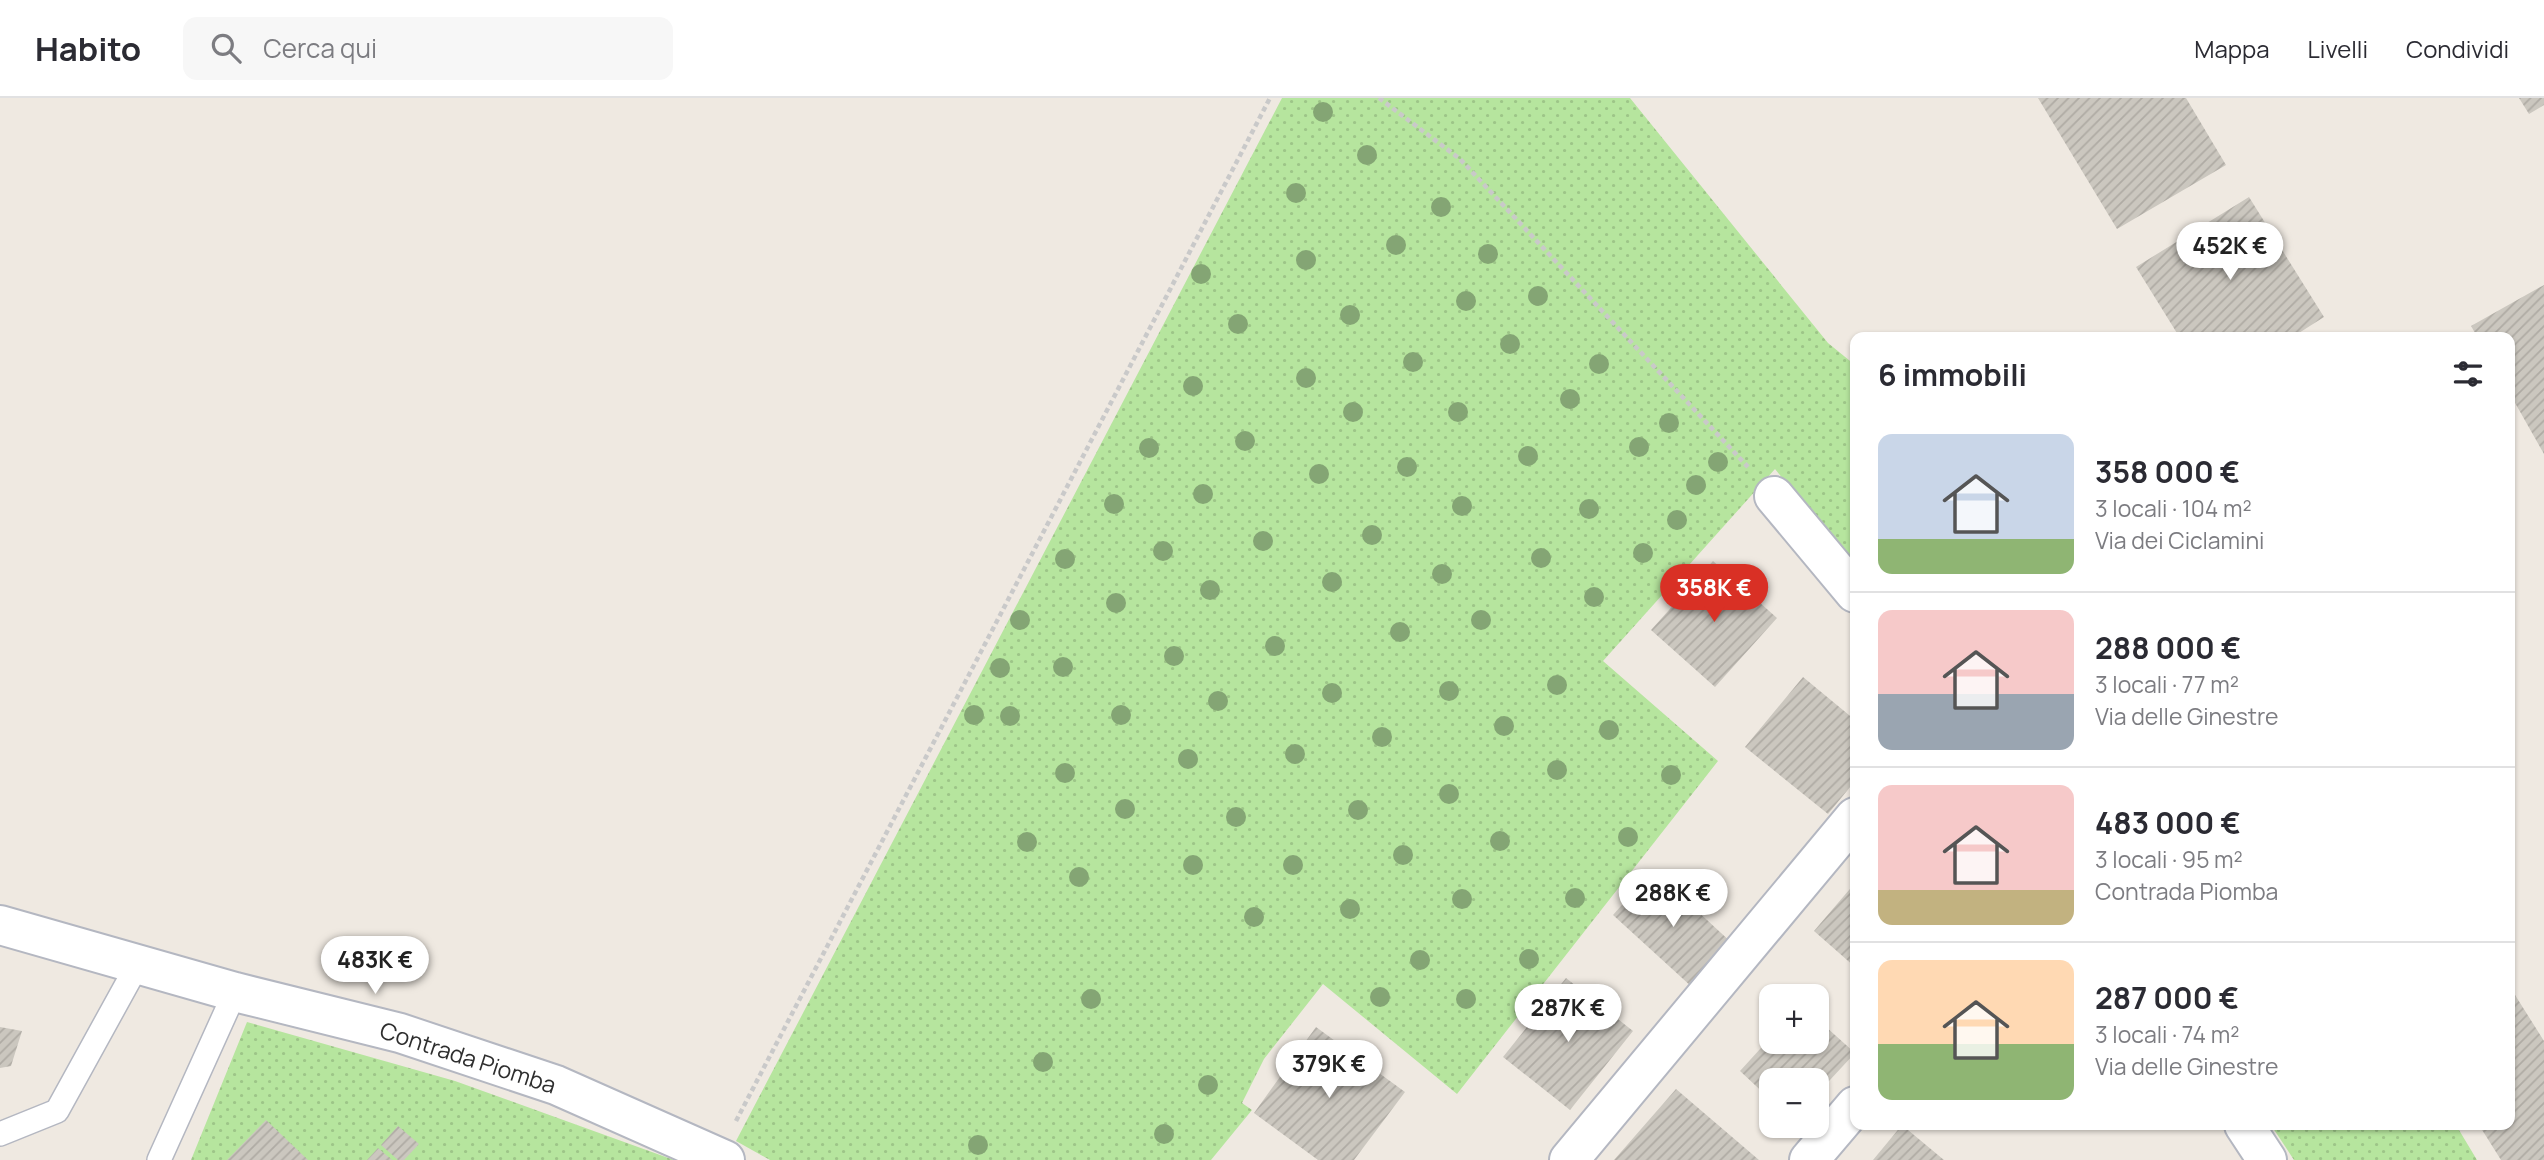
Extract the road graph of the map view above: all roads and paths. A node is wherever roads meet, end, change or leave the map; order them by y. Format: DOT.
graph roads {
  1 [pos="1270,98"];
  2 [pos="1379,98"];
  3 [pos="1774,496"];
  4 [pos="1850,587"];
  5 [pos="1850,823"];
  6 [pos="0,925"];
  7 [pos="138,964"];
  8 [pos="235,992"];
  9 [pos="1850,1112"];
  10 [pos="2247,1130"];
  11 [pos="0,1134"];
  12 [pos="721,1158"];
  13 [pos="159,1160"];
  14 [pos="1569,1160"];
  15 [pos="1810,1160"];
  16 [pos="2267,1160"];
  1 -- 12 [label="path"];
  2 -- 3 [label="path"];
  3 -- 4 [label="street"];
  5 -- 14 [label="street"];
  6 -- 7 [label="street, Contrada Piomba"];
  7 -- 8 [label="street, Contrada Piomba"];
  7 -- 11 [label="lane"];
  8 -- 12 [label="street, Contrada Piomba"];
  8 -- 13 [label="lane"];
  9 -- 15 [label="street"];
  10 -- 16 [label="street"];
}
